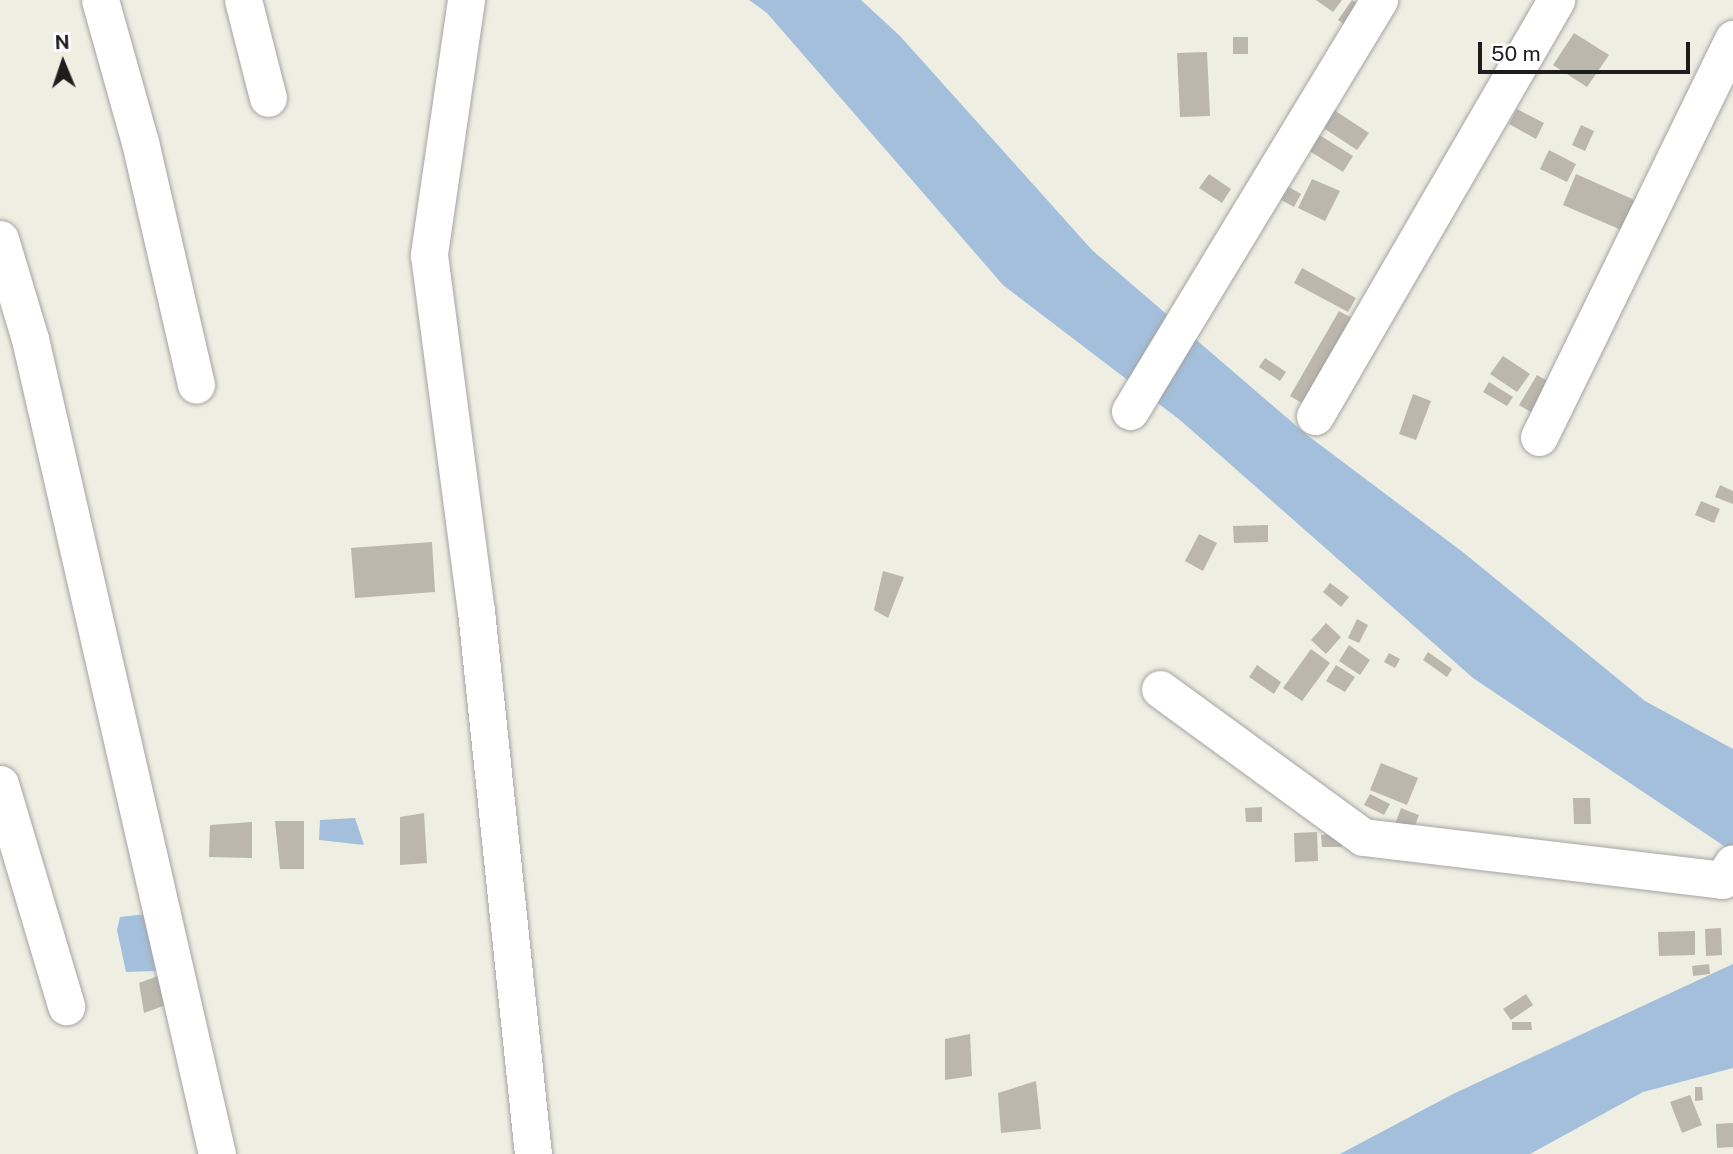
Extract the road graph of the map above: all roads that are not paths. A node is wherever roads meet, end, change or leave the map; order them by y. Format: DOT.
graph roads {
  1 [pos="100,0"];
  2 [pos="243,0"];
  3 [pos="466,0"];
  4 [pos="1379,0"];
  5 [pos="1556,0"];
  6 [pos="1733,38"];
  7 [pos="268,98"];
  8 [pos="0,239"];
  9 [pos="195,385"];
  10 [pos="1134,403"];
  11 [pos="1315,416"];
  12 [pos="1539,437"];
  13 [pos="1160,689"];
  14 [pos="0,784"];
  15 [pos="1733,863"];
  16 [pos="66,1006"];
  17 [pos="217,1154"];
  18 [pos="533,1154"];
  1 -- 9 [label="street"];
  2 -- 7 [label="street"];
  3 -- 18 [label="street"];
  4 -- 10 [label="street"];
  5 -- 11 [label="street"];
  6 -- 12 [label="street"];
  8 -- 17 [label="street"];
  13 -- 15 [label="street"];
  14 -- 16 [label="street"];
}
